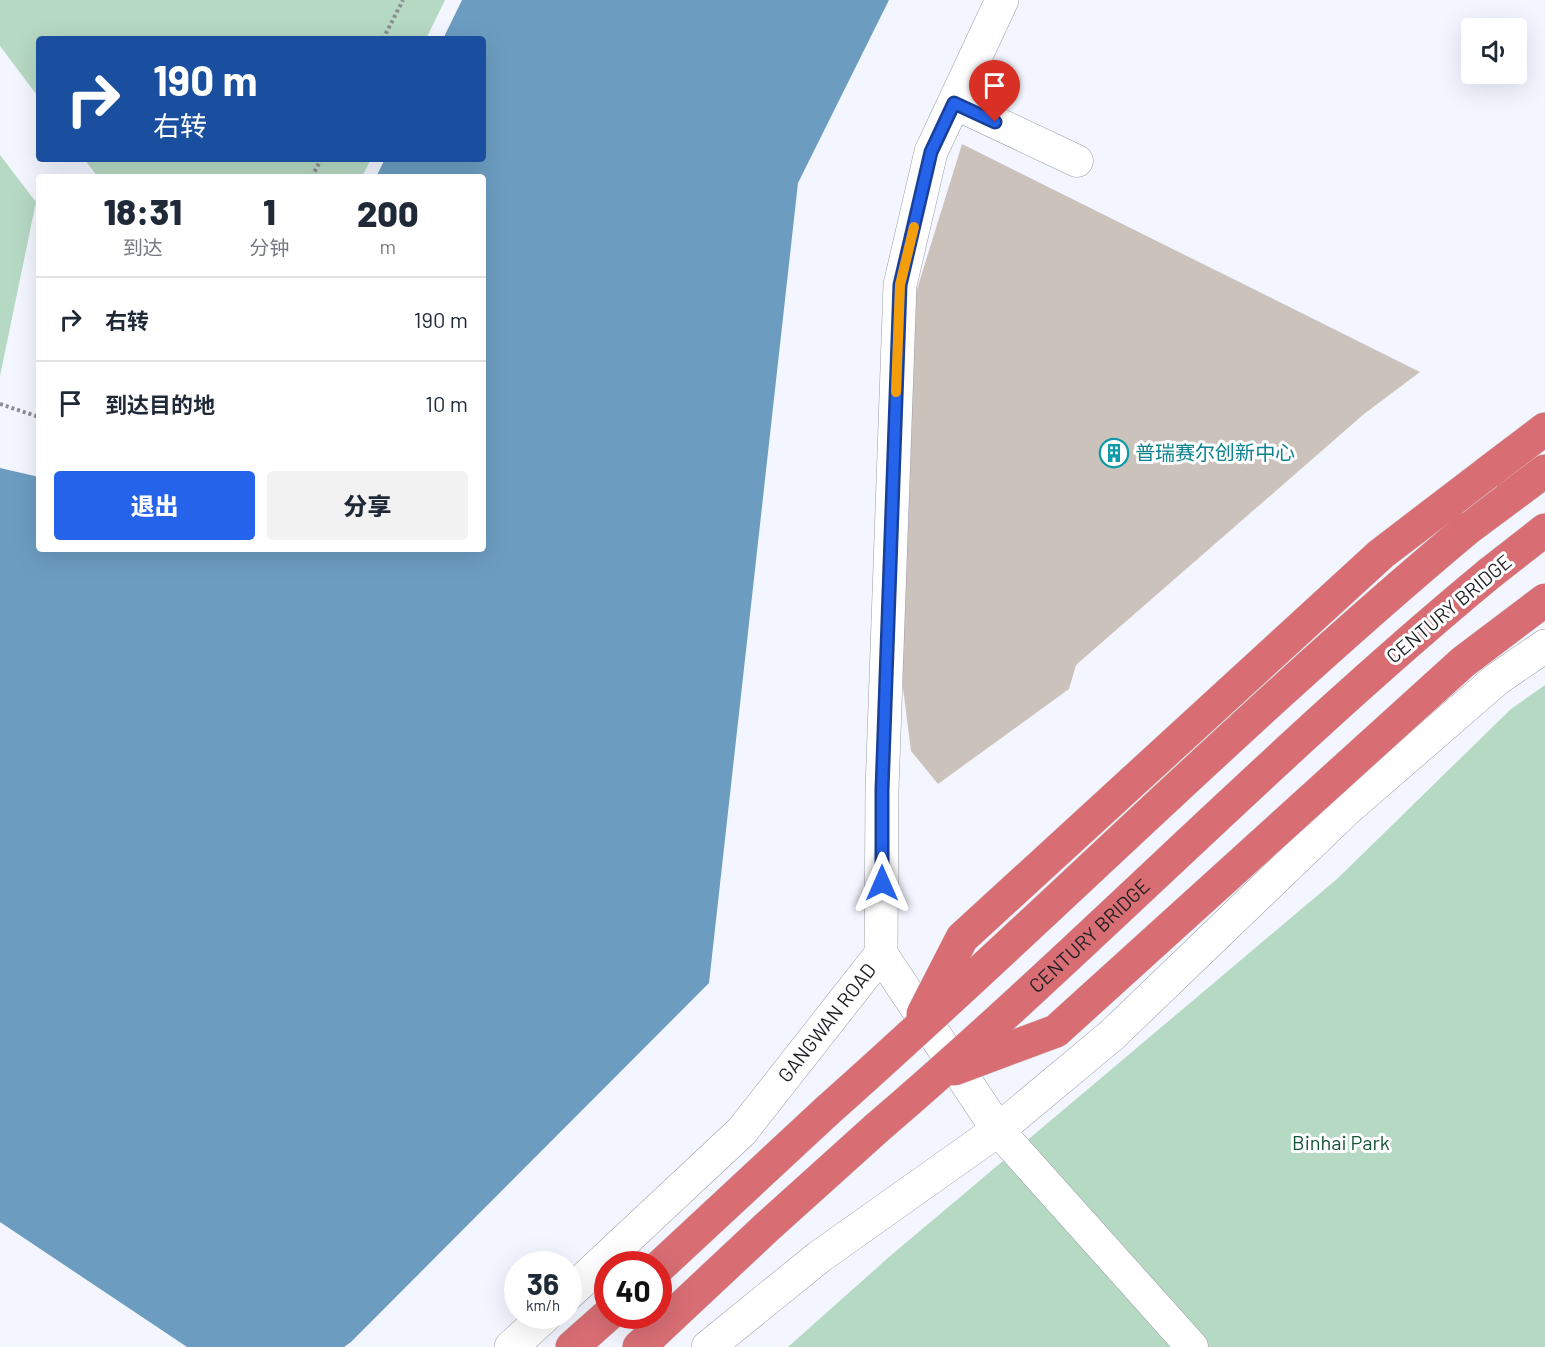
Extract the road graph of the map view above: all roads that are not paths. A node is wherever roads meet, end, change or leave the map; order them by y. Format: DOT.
graph roads {
  1 [pos="1002,0"];
  2 [pos="954,103"];
  3 [pos="1077,160"];
  4 [pos="1545,429"];
  5 [pos="1545,471"];
  6 [pos="1545,530"];
  7 [pos="1545,600"];
  8 [pos="1545,646"];
  9 [pos="881,954"];
  10 [pos="912,1036"];
  11 [pos="939,1075"];
  12 [pos="998,1130"];
  13 [pos="672,1255"];
  14 [pos="582,1281"];
  15 [pos="594,1328"];
  16 [pos="531,1329"];
  17 [pos="512,1347"];
  18 [pos="573,1347"];
  19 [pos="639,1347"];
  20 [pos="708,1347"];
  21 [pos="1192,1347"];
  1 -- 2 [label="street, GANGWAN ROAD"];
  2 -- 3 [label="street"];
  2 -- 9 [label="street, GANGWAN ROAD"];
  4 -- 10 [label="highway, bridge"];
  5 -- 10 [label="highway, bridge"];
  6 -- 11 [label="highway, CENTURY BRIDGE, bridge"];
  7 -- 11 [label="highway, bridge"];
  8 -- 12 [label="street"];
  9 -- 12 [label="street"];
  9 -- 14 [label="street, GANGWAN ROAD"];
  10 -- 13 [label="highway, bridge"];
  11 -- 19 [label="highway, CENTURY BRIDGE, bridge"];
  12 -- 20 [label="street"];
  12 -- 21 [label="street"];
  15 -- 18 [label="highway"];
  16 -- 17 [label="street"];
}
